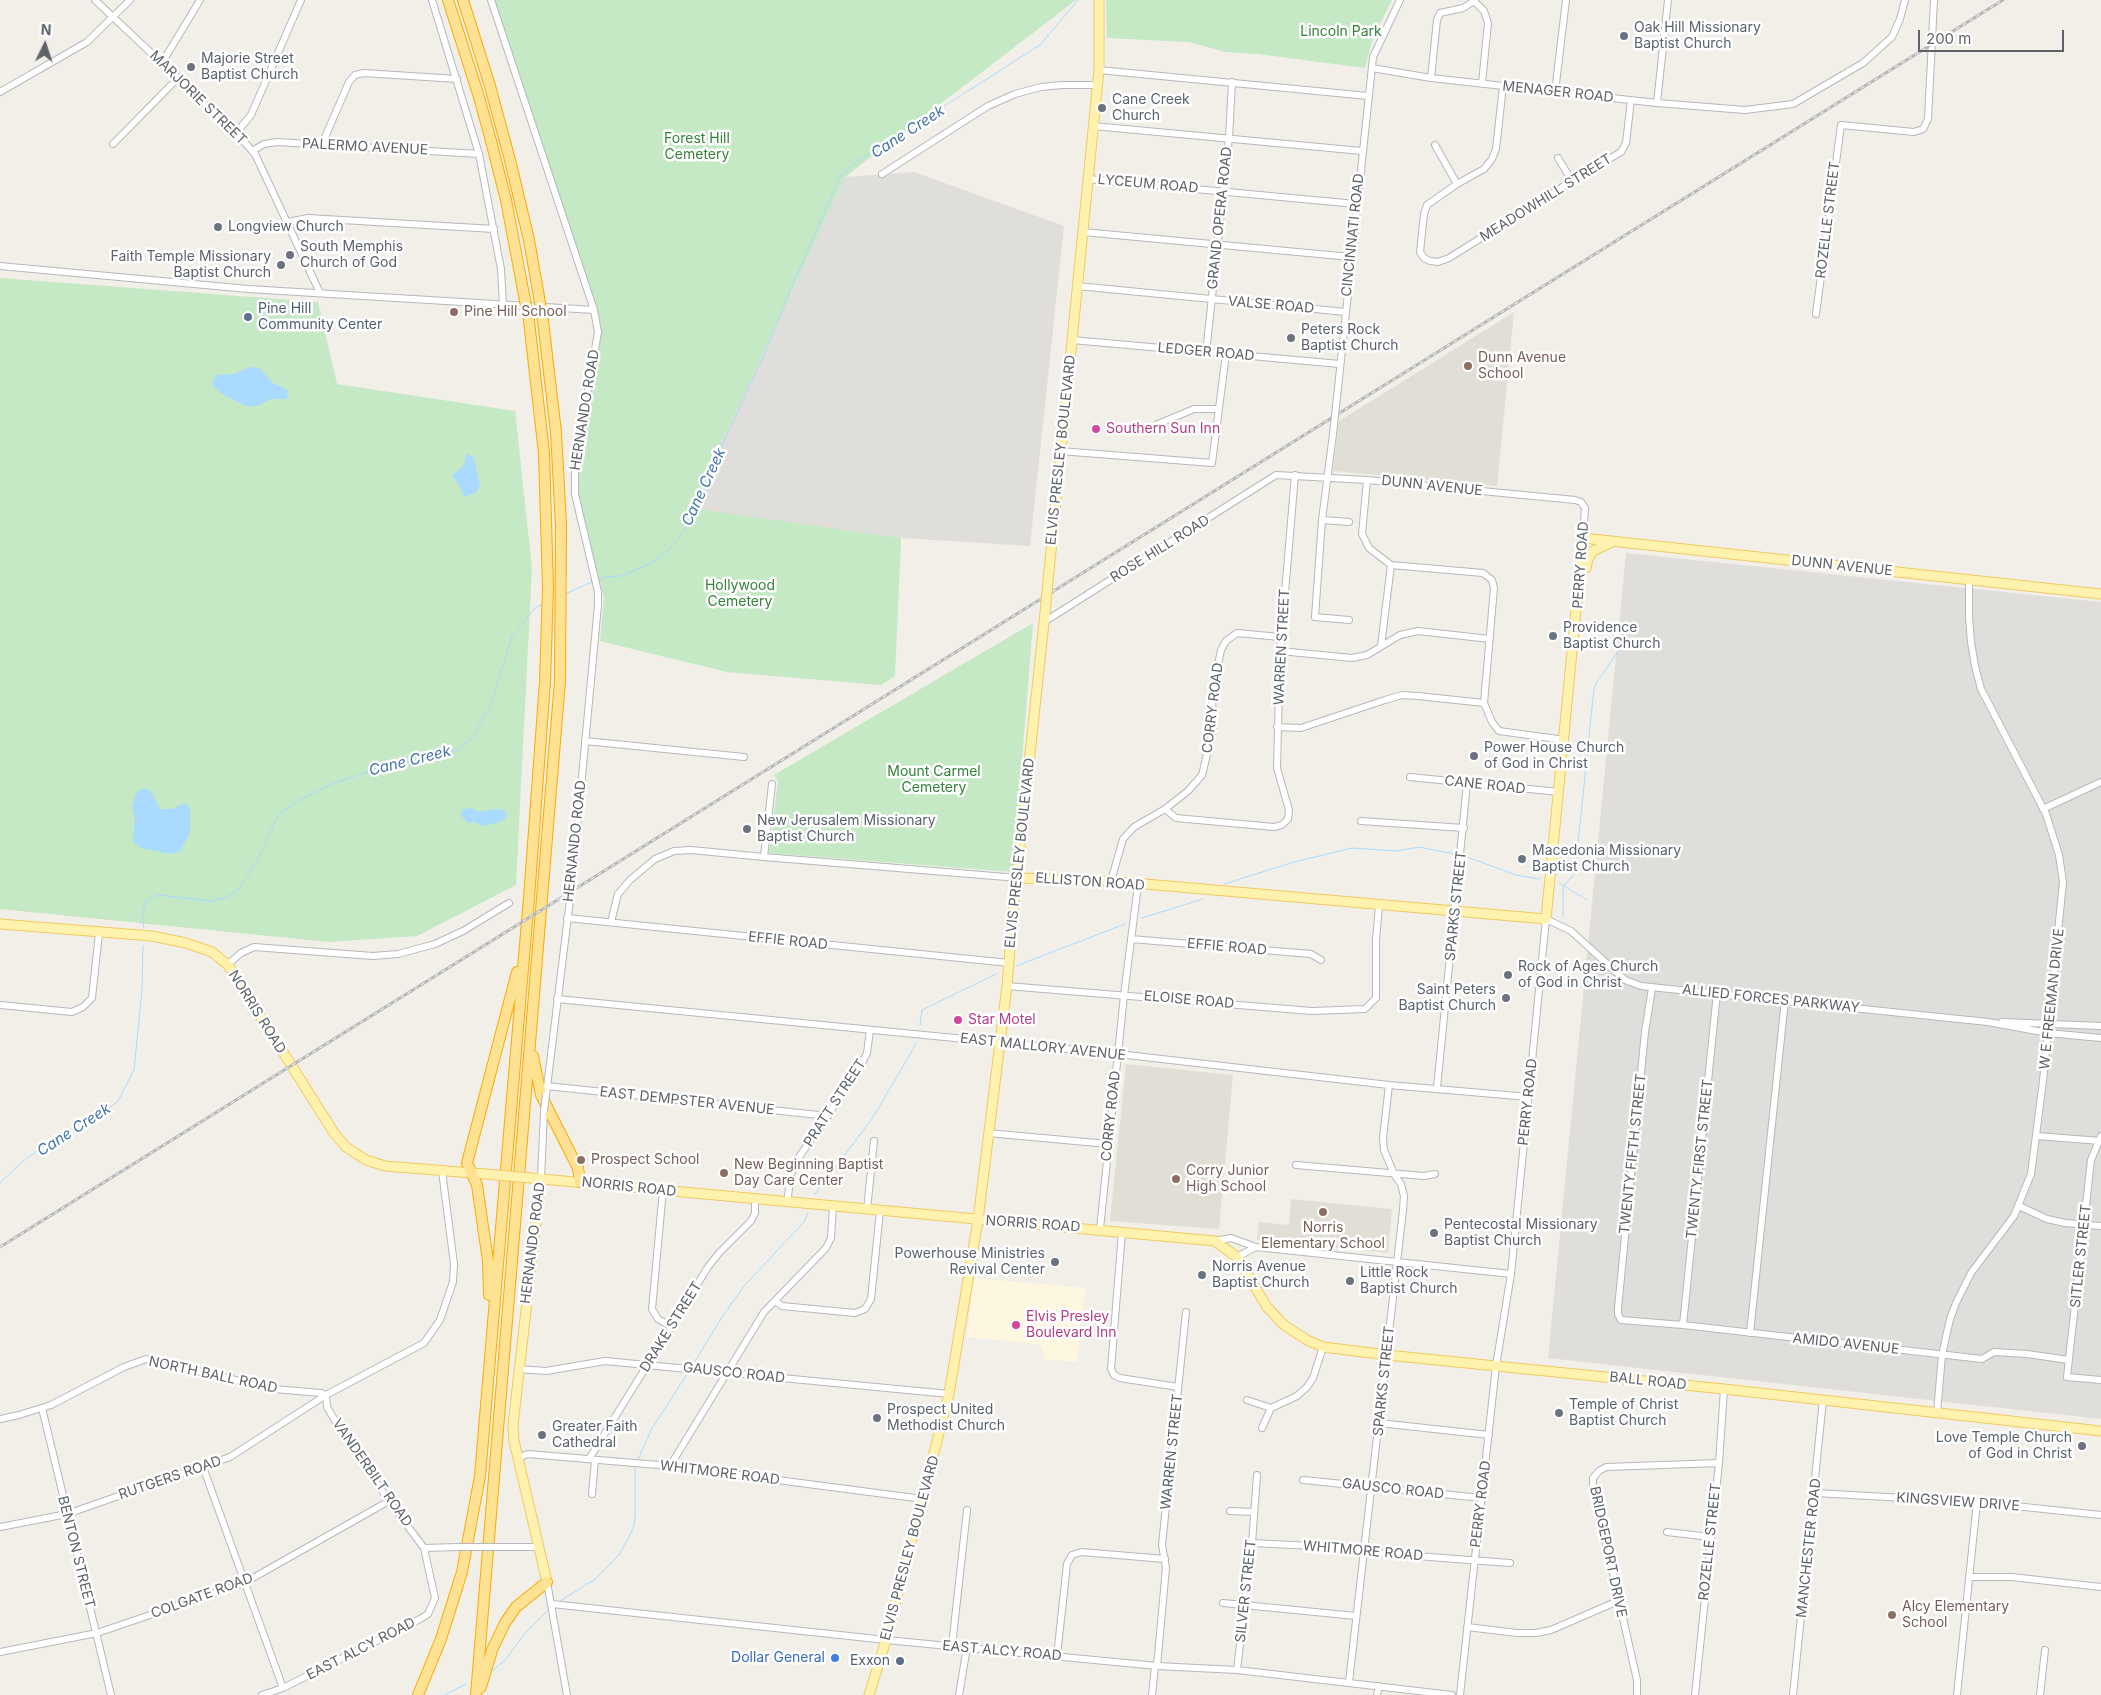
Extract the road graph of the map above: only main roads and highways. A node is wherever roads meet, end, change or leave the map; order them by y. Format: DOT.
graph roads {
  1 [pos="448,0"];
  2 [pos="463,0"];
  3 [pos="1099,0"];
  4 [pos="1584,538"];
  5 [pos="1614,542"];
  6 [pos="1579,590"];
  7 [pos="2101,594"];
  8 [pos="1018,878"];
  9 [pos="1546,919"];
  10 [pos="0,924"];
  11 [pos="524,944"];
  12 [pos="531,1033"];
  13 [pos="470,1173"];
  14 [pos="536,1178"];
  15 [pos="580,1182"];
  16 [pos="978,1220"];
  17 [pos="1237,1257"];
  18 [pos="492,1326"];
  19 [pos="2101,1431"];
  20 [pos="547,1582"];
  21 [pos="418,1695"];
  22 [pos="477,1695"];
  23 [pos="868,1695"];
  1 -- 11 [label="highway, bridge"];
  2 -- 12 [label="highway, bridge"];
  3 -- 8 [label="main road, ELVIS PRESLEY BOULEVARD, bridge"];
  4 -- 5 [label="main road, DUNN AVENUE"];
  4 -- 6 [label="main road, PERRY ROAD"];
  5 -- 6 [label="main road"];
  5 -- 7 [label="main road, DUNN AVENUE"];
  6 -- 9 [label="main road, PERRY ROAD"];
  8 -- 9 [label="main road, ELLISTON ROAD"];
  8 -- 16 [label="main road, ELVIS PRESLEY BOULEVARD"];
  10 -- 13 [label="main road, NORRIS ROAD"];
  11 -- 13 [label="highway"];
  11 -- 18 [label="highway"];
  12 -- 15 [label="highway"];
  12 -- 22 [label="highway"];
  13 -- 14 [label="main road, NORRIS ROAD, bridge"];
  13 -- 18 [label="highway"];
  14 -- 15 [label="main road, NORRIS ROAD"];
  14 -- 20 [label="main road, HERNANDO ROAD"];
  15 -- 16 [label="main road, NORRIS ROAD"];
  16 -- 17 [label="main road, NORRIS ROAD"];
  16 -- 23 [label="main road, ELVIS PRESLEY BOULEVARD"];
  17 -- 19 [label="main road, BALL ROAD"];
  18 -- 21 [label="highway"];
  20 -- 22 [label="highway"];
}
